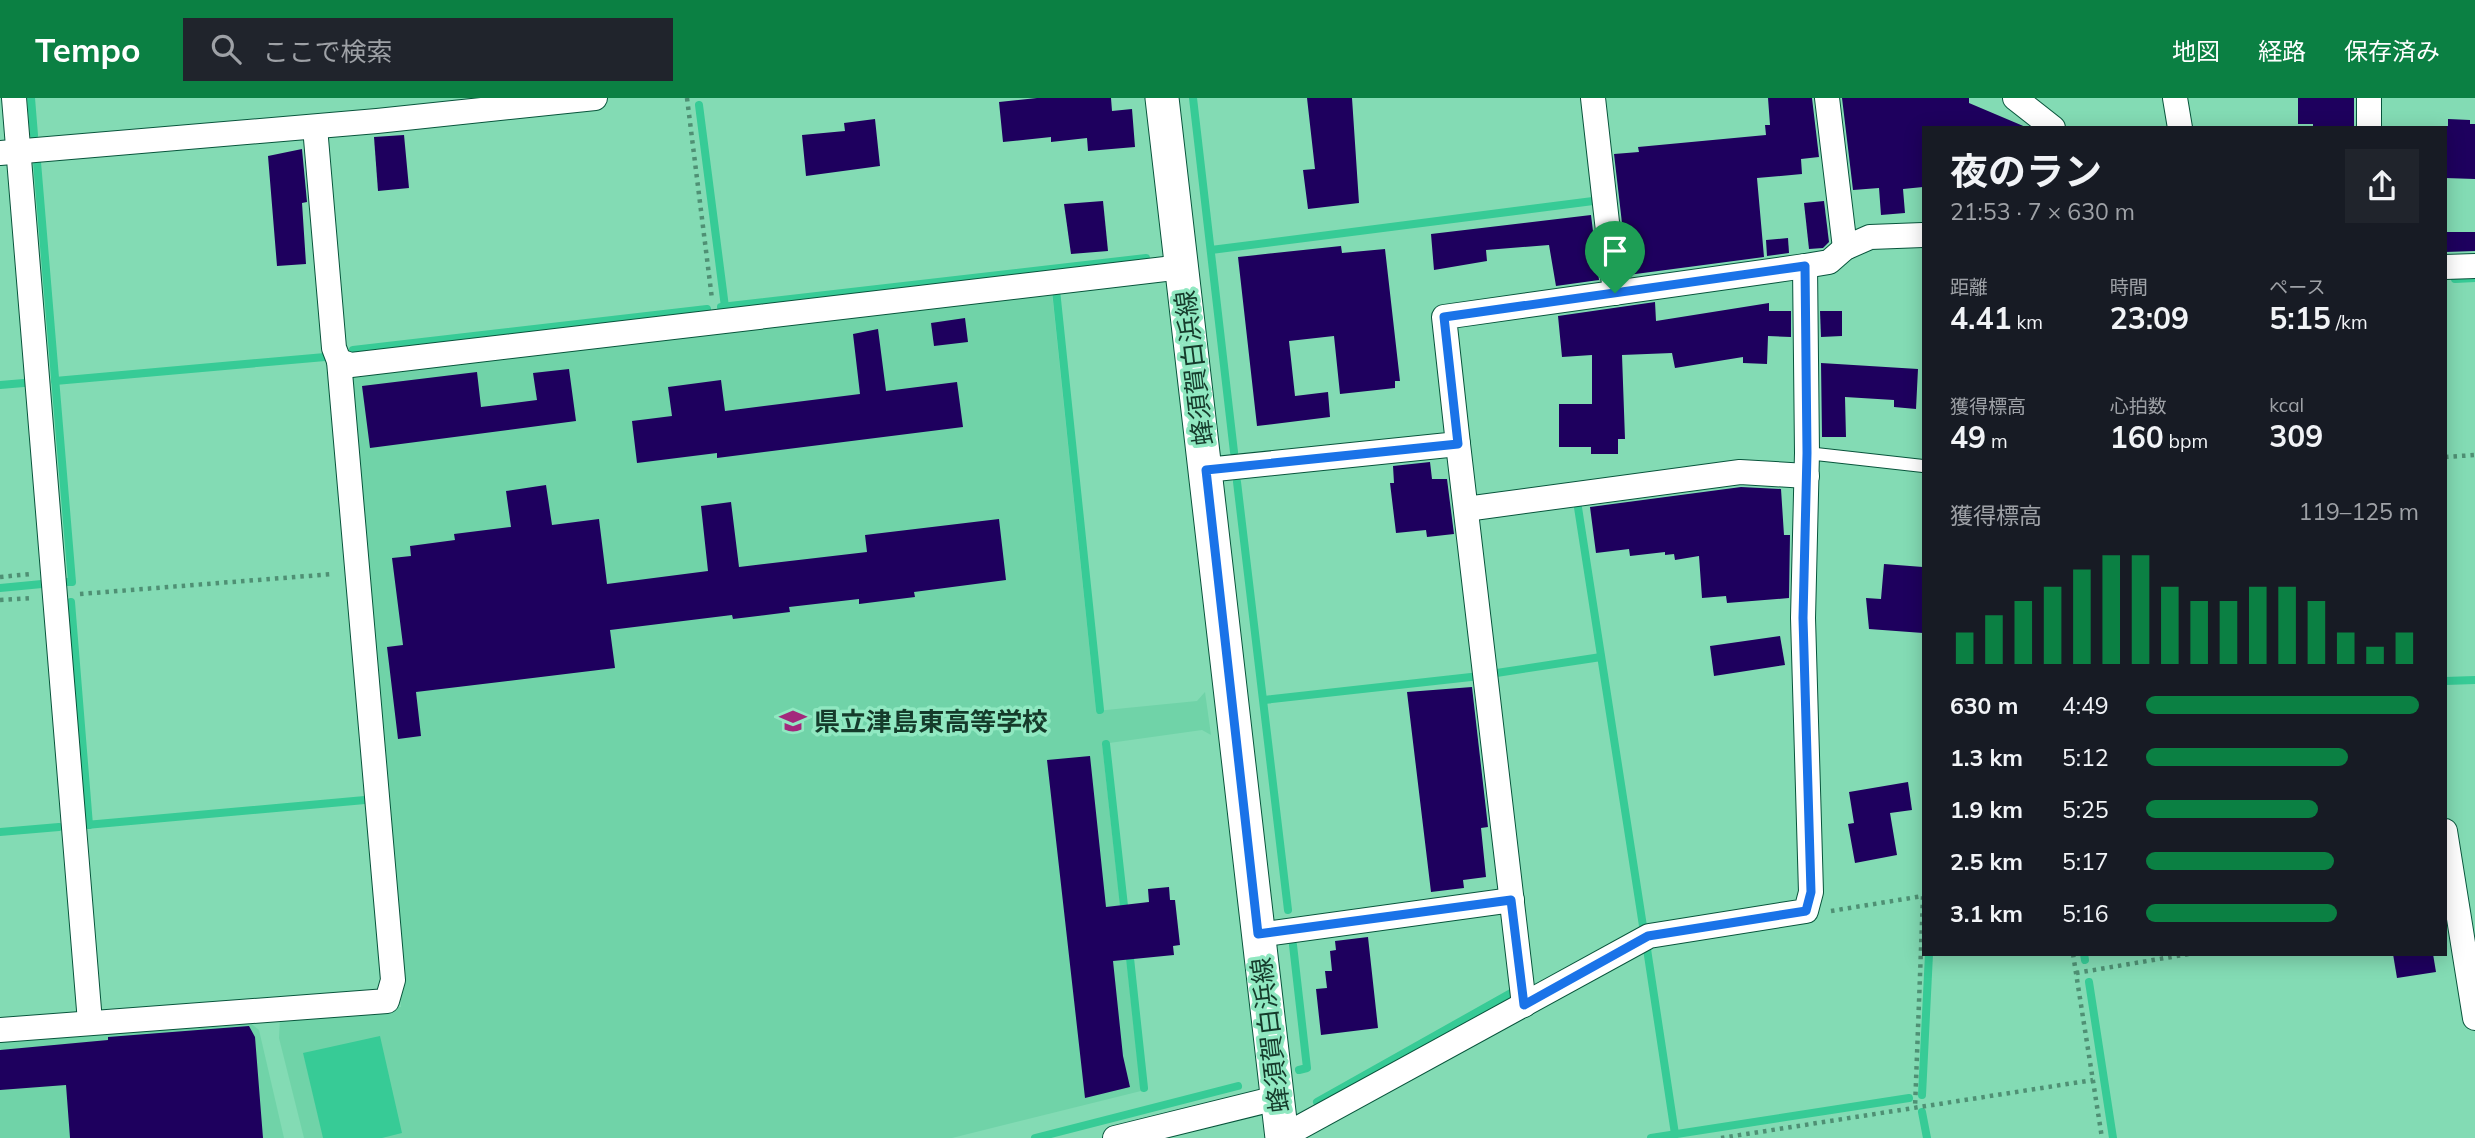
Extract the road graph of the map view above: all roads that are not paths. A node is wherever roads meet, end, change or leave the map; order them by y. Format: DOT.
graph roads {
  1 [pos="14,98"];
  2 [pos="595,98"];
  3 [pos="1162,98"];
  4 [pos="1593,98"];
  5 [pos="1828,98"];
  6 [pos="2015,98"];
  7 [pos="2175,98"];
  8 [pos="2369,98"];
  9 [pos="2050,126"];
  10 [pos="2180,126"];
  11 [pos="2369,126"];
  12 [pos="315,127"];
  13 [pos="9,152"];
  14 [pos="1922,235"];
  15 [pos="1845,248"];
  16 [pos="1805,266"];
  17 [pos="2475,266"];
  18 [pos="1182,267"];
  19 [pos="2447,267"];
  20 [pos="1615,293"];
  21 [pos="340,361"];
  22 [pos="1458,444"];
  23 [pos="1807,465"];
  24 [pos="1922,466"];
  25 [pos="1206,470"];
  26 [pos="1466,509"];
  27 [pos="2447,838"];
  28 [pos="1511,900"];
  29 [pos="2466,909"];
  30 [pos="1258,934"];
  31 [pos="1524,1005"];
  32 [pos="2475,1018"];
  33 [pos="90,1023"];
  34 [pos="0,1030"];
  35 [pos="1277,1098"];
  36 [pos="1282,1137"];
  37 [pos="1115,1138"];
  1 -- 13 [label="street"];
  2 -- 12 [label="street"];
  3 -- 18 [label="main road, 蜂須賀白浜線"];
  4 -- 20 [label="street"];
  5 -- 15 [label="street"];
  6 -- 9 [label="street"];
  7 -- 10 [label="street"];
  8 -- 11 [label="street"];
  12 -- 13 [label="street"];
  12 -- 21 [label="street"];
  13 -- 33 [label="street"];
  14 -- 15 [label="street"];
  15 -- 16 [label="street"];
  16 -- 20 [label="street"];
  16 -- 23 [label="street"];
  17 -- 19 [label="street"];
  18 -- 21 [label="street"];
  18 -- 25 [label="main road, 蜂須賀白浜線"];
  20 -- 22 [label="street"];
  21 -- 33 [label="street"];
  22 -- 25 [label="street"];
  22 -- 26 [label="street"];
  23 -- 24 [label="lane"];
  23 -- 26 [label="street"];
  23 -- 31 [label="street"];
  25 -- 30 [label="main road, 蜂須賀白浜線"];
  26 -- 28 [label="street"];
  27 -- 29 [label="street"];
  28 -- 30 [label="street"];
  28 -- 31 [label="street"];
  29 -- 32 [label="street"];
  30 -- 35 [label="main road, 蜂須賀白浜線"];
  31 -- 36 [label="street"];
  33 -- 34 [label="street"];
  35 -- 36 [label="main road, 蜂須賀白浜線"];
  35 -- 37 [label="street"];
}
